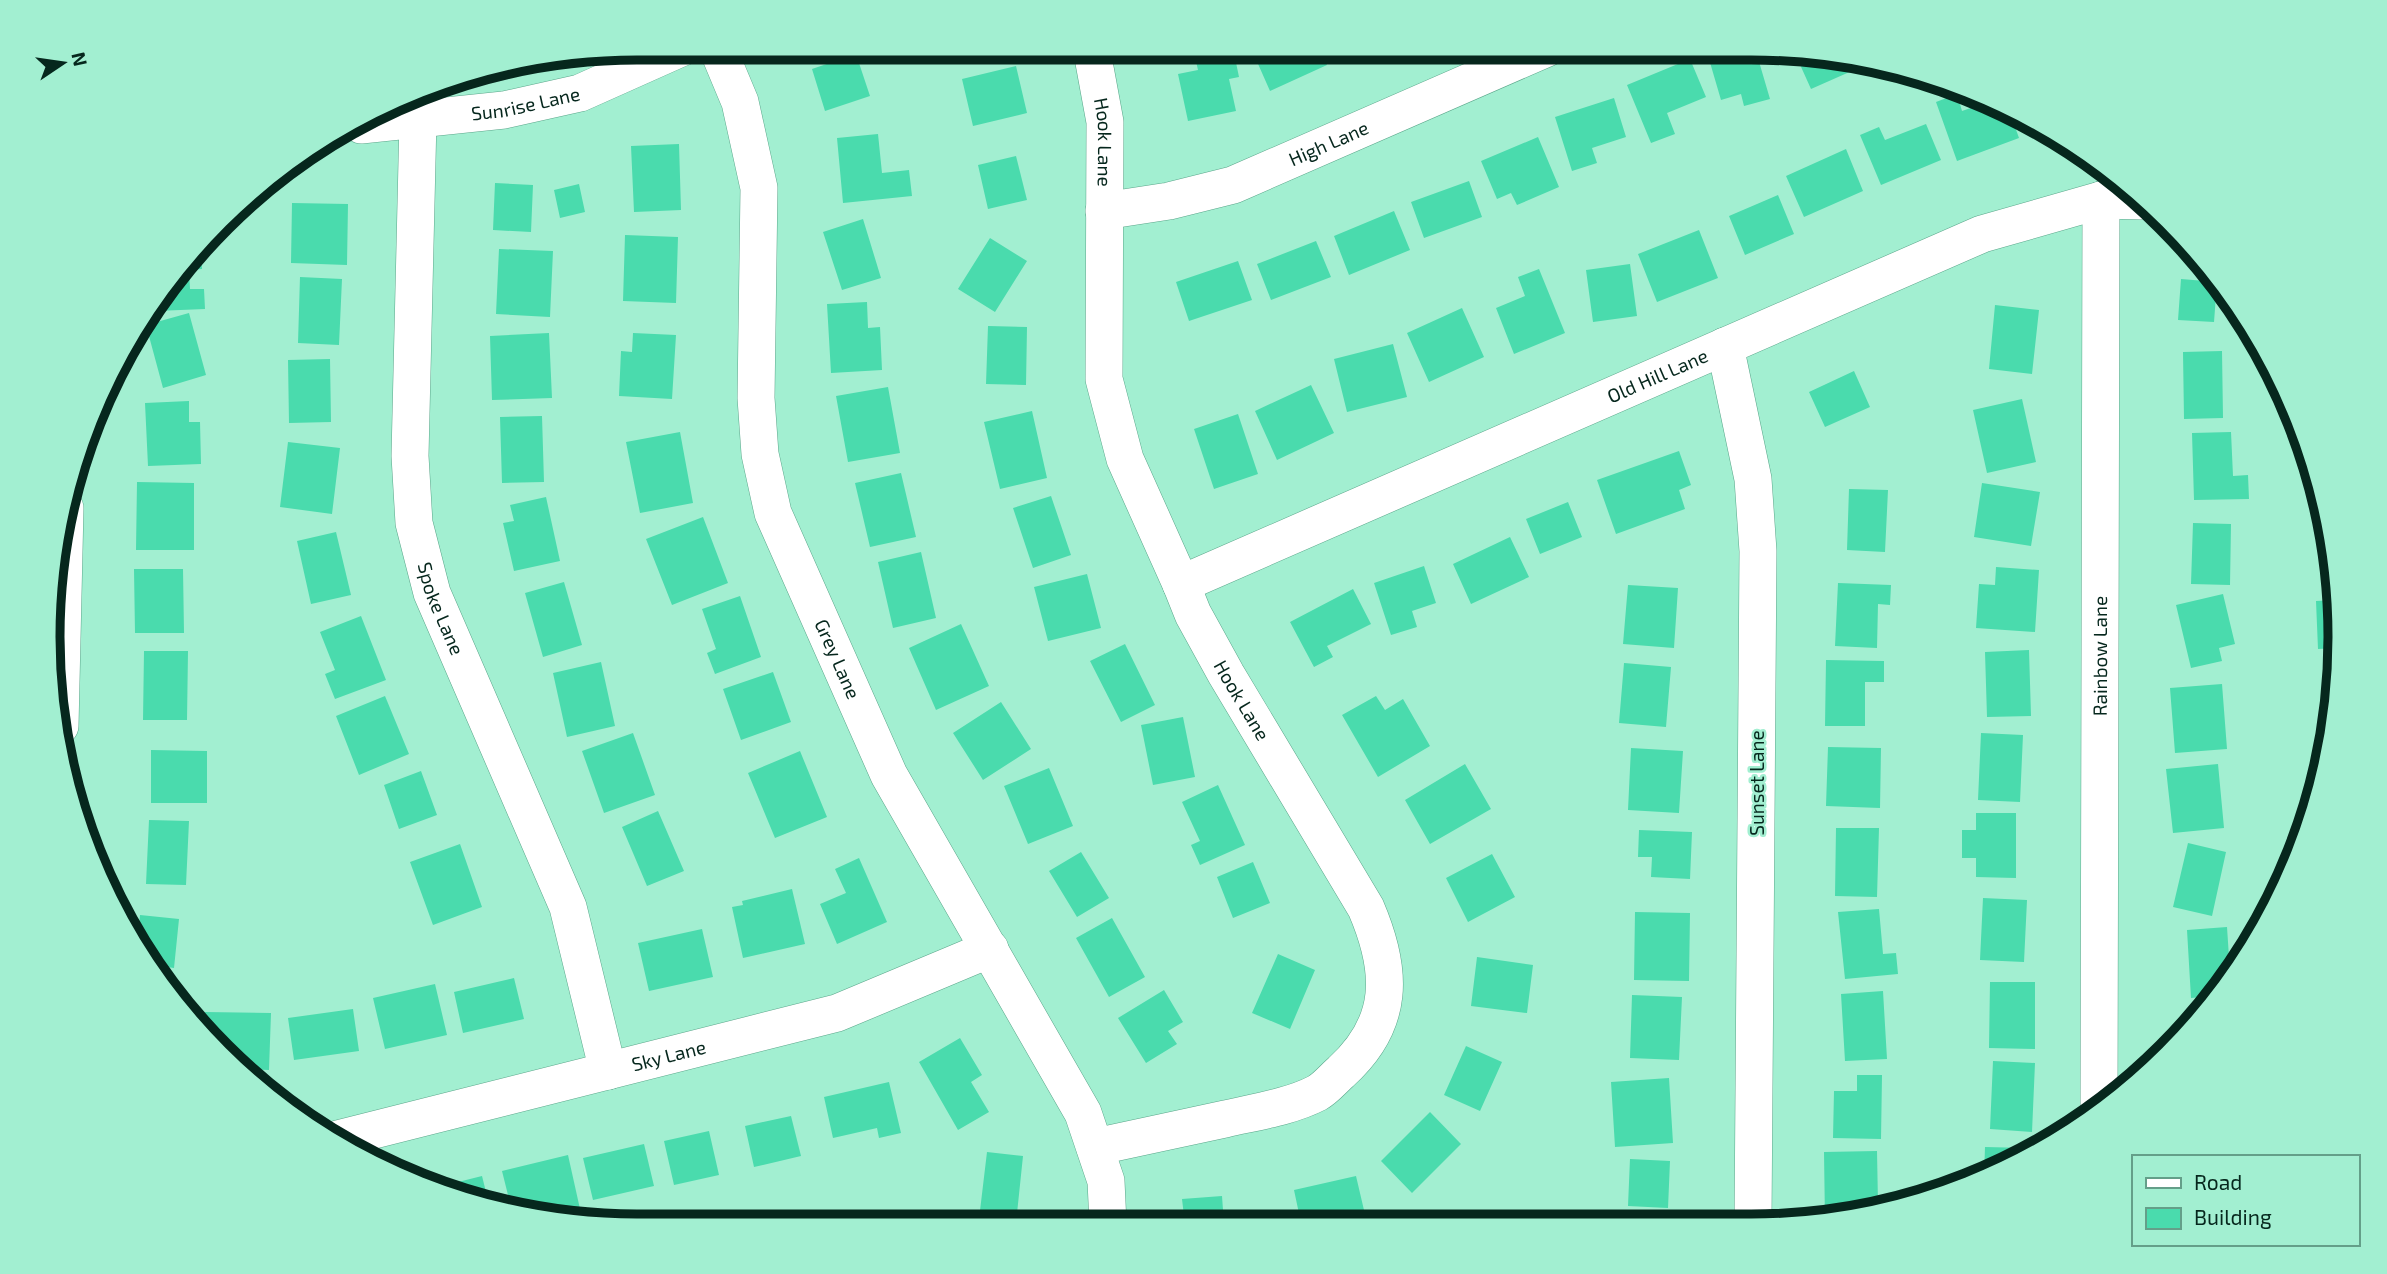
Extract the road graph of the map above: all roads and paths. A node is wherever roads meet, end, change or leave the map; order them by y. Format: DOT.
graph roads {
  1 [pos="654,60"];
  2 [pos="722,60"];
  3 [pos="1094,60"];
  4 [pos="1519,60"];
  5 [pos="418,119"];
  6 [pos="373,124"];
  7 [pos="2102,200"];
  8 [pos="2128,201"];
  9 [pos="1104,211"];
  10 [pos="1725,346"];
  11 [pos="64,566"];
  12 [pos="1181,584"];
  13 [pos="61,677"];
  14 [pos="990,949"];
  15 [pos="608,1071"];
  16 [pos="2099,1097"];
  17 [pos="347,1137"];
  18 [pos="1095,1147"];
  19 [pos="1107,1214"];
  20 [pos="1753,1214"];
  1 -- 5 [label="street, Sunrise Lane"];
  2 -- 14 [label="street, Grey Lane"];
  3 -- 9 [label="street, Hook Lane"];
  4 -- 9 [label="street, High Lane"];
  5 -- 6 [label="street, Sunrise Lane"];
  5 -- 15 [label="street, Spoke Lane"];
  7 -- 8 [label="street, Old Hill Lane"];
  7 -- 10 [label="street, Old Hill Lane"];
  7 -- 16 [label="street, Rainbow Lane"];
  9 -- 12 [label="street, Hook Lane"];
  10 -- 12 [label="street, Old Hill Lane"];
  10 -- 20 [label="street, Sunset Lane"];
  11 -- 13 [label="street"];
  12 -- 18 [label="street, Hook Lane"];
  14 -- 15 [label="street, Sky Lane"];
  14 -- 18 [label="street, Grey Lane"];
  15 -- 17 [label="street, Sky Lane"];
  18 -- 19 [label="street, Grey Lane"];
}
